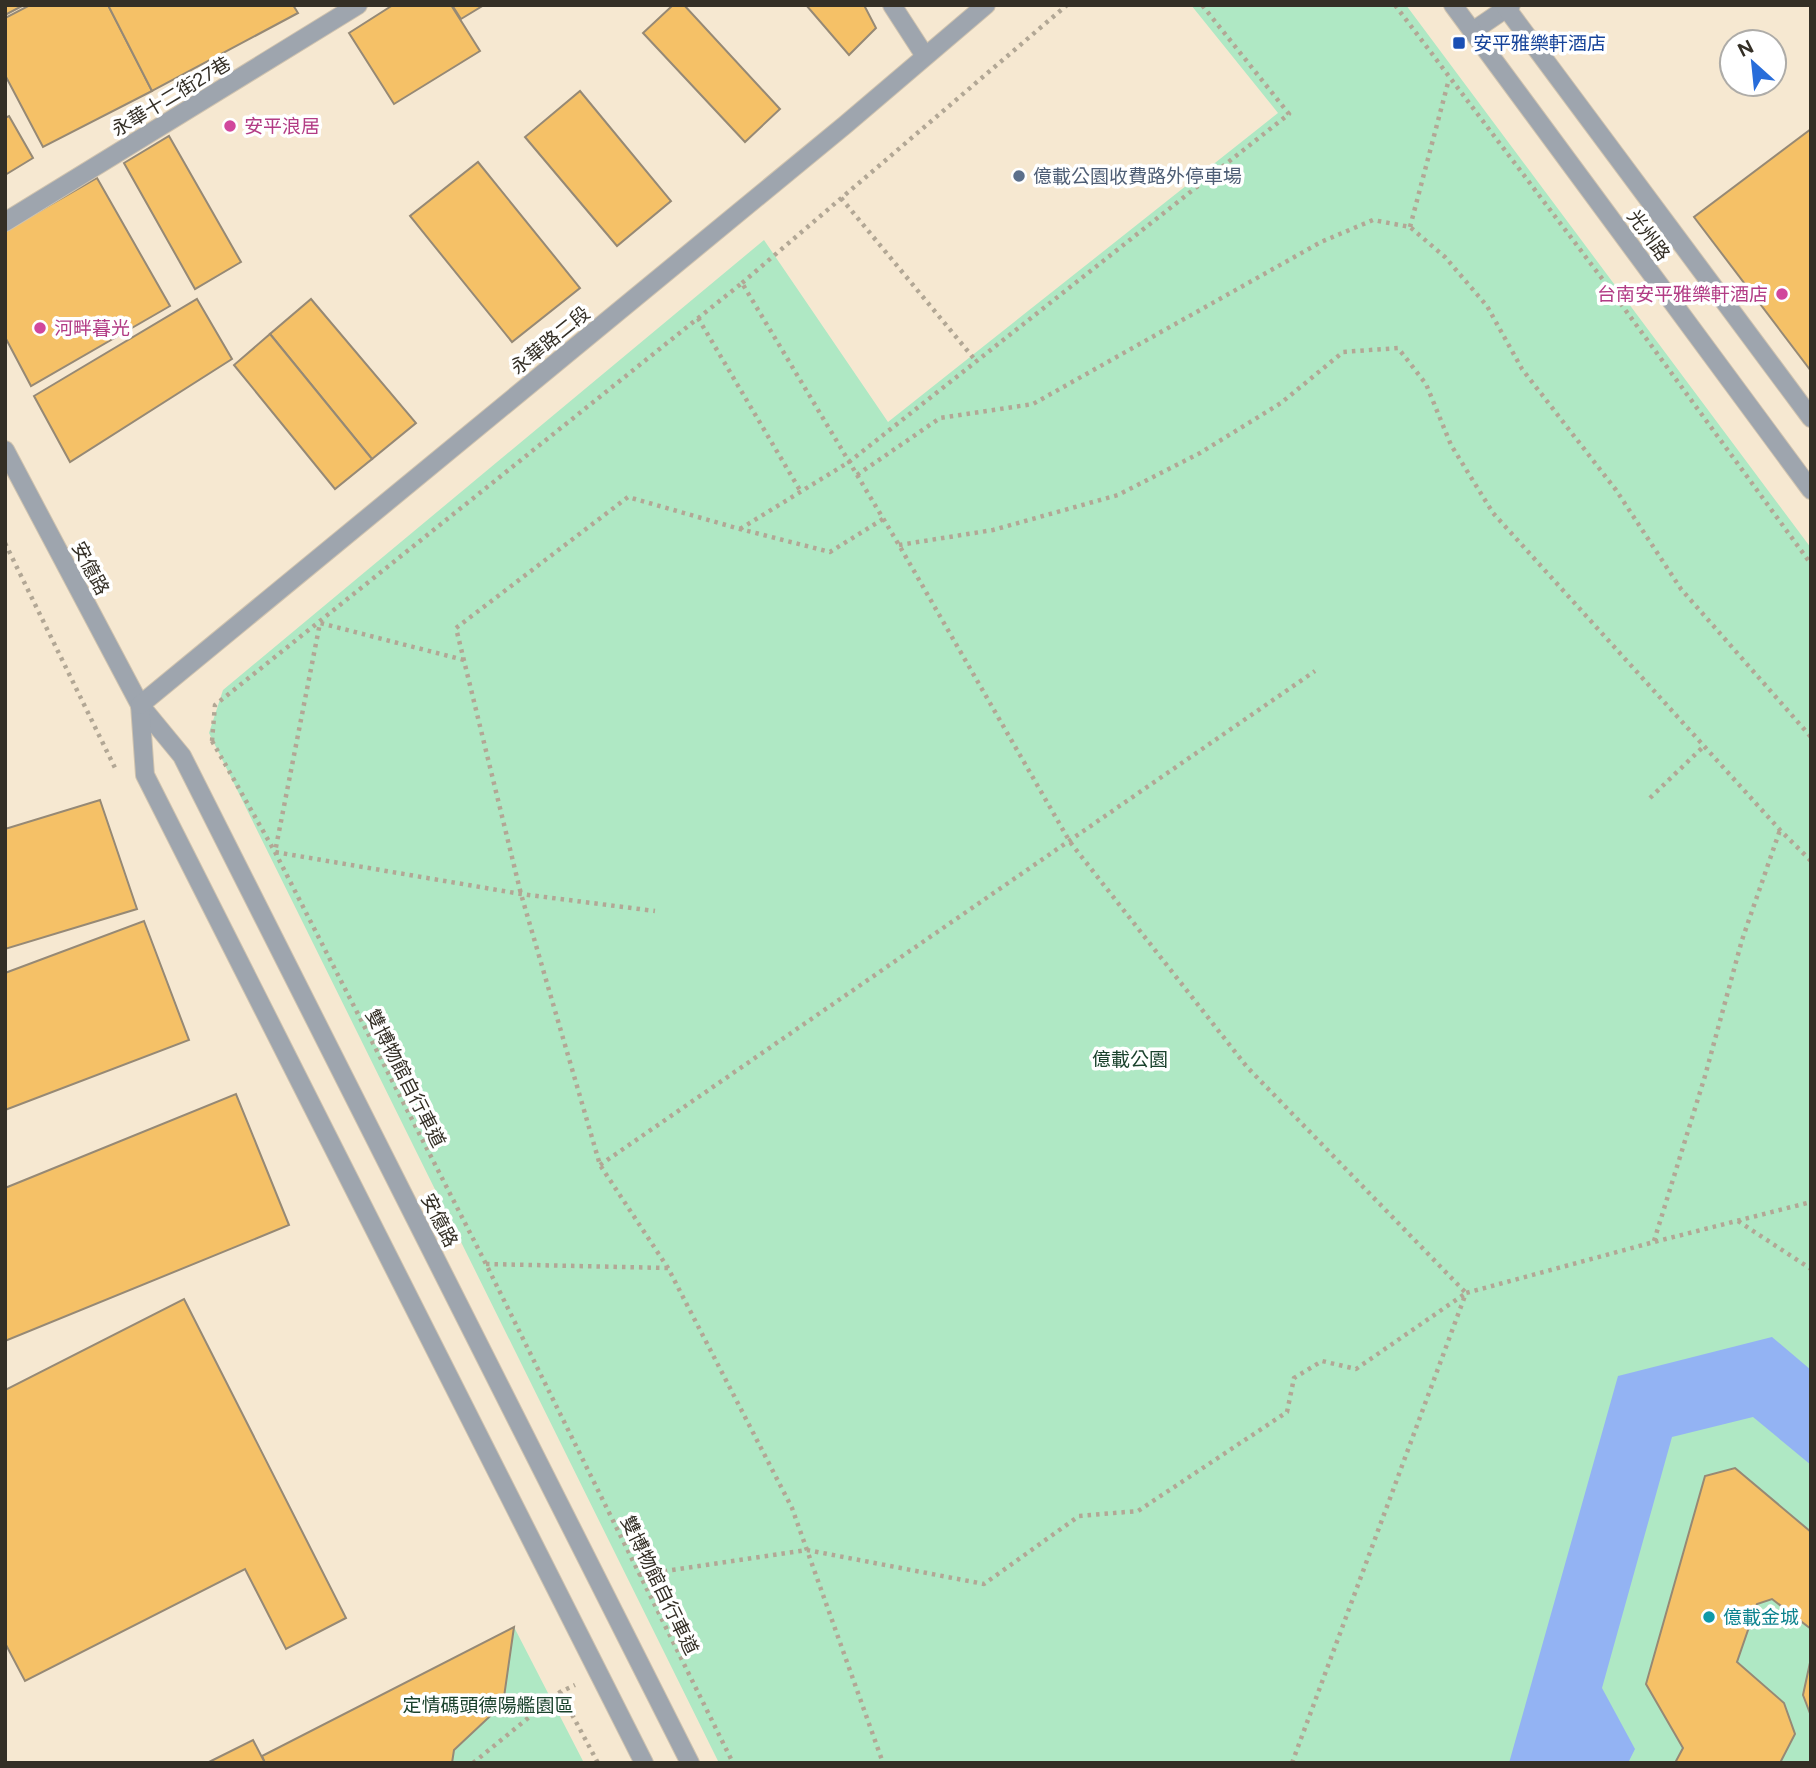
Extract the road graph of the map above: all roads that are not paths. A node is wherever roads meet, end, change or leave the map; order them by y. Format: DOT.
graph roads {
  1 [pos="892,5"];
  2 [pos="986,5"];
  3 [pos="1453,5"];
  4 [pos="1507,6"];
  5 [pos="348,8"];
  6 [pos="1473,31"];
  7 [pos="925,56"];
  8 [pos="5,222"];
  9 [pos="1811,418"];
  10 [pos="5,450"];
  11 [pos="1811,490"];
  12 [pos="139,705"];
  13 [pos="645,1763"];
  14 [pos="690,1763"];
  1 -- 7 [label="street"];
  2 -- 7 [label="street, 永華路二段"];
  3 -- 6 [label="street, 光州路"];
  4 -- 6 [label="street"];
  4 -- 9 [label="street, 光州路"];
  5 -- 8 [label="street, 永華十二街27巷"];
  6 -- 11 [label="street, 光州路"];
  7 -- 12 [label="street, 永華路二段"];
  10 -- 12 [label="street, 安億路"];
  12 -- 13 [label="street, 安億路"];
  12 -- 14 [label="street, 安億路"];
}
